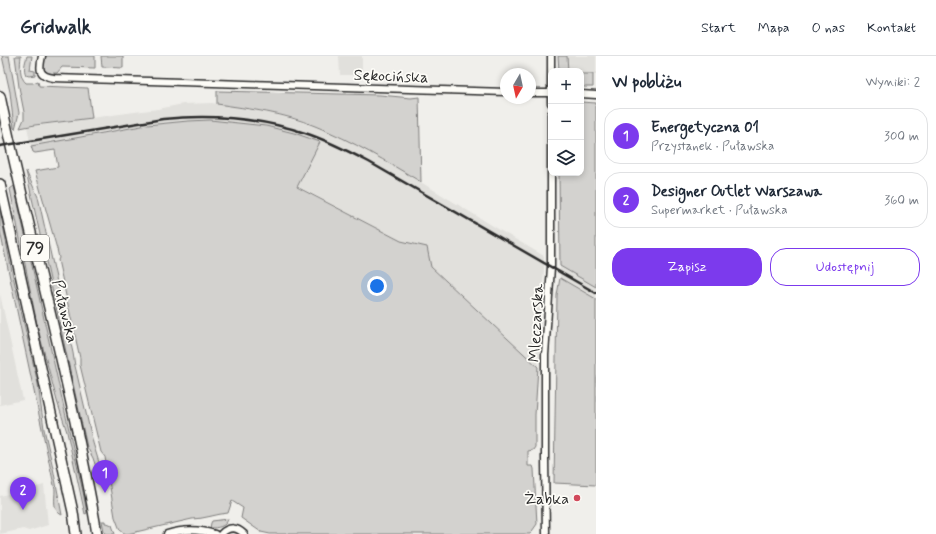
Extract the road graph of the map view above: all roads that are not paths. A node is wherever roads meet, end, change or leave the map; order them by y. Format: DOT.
graph roads {
  1 [pos="42,56"];
  2 [pos="551,56"];
  3 [pos="551,68"];
  4 [pos="500,92"];
  5 [pos="536,93"];
  6 [pos="548,93"];
  7 [pos="584,94"];
  8 [pos="596,95"];
  9 [pos="0,96"];
  10 [pos="551,140"];
  11 [pos="0,184"];
  12 [pos="76,534"];
  13 [pos="97,534"];
  14 [pos="167,534"];
  15 [pos="215,534"];
  16 [pos="222,534"];
  17 [pos="244,534"];
  18 [pos="546,534"];
  1 -- 4 [label="street, Sękocińska"];
  2 -- 3 [label="street"];
  5 -- 6 [label="street"];
  7 -- 8 [label="street"];
  9 -- 13 [label="main road, Puławska / 79"];
  10 -- 18 [label="street, Mleczarska"];
  11 -- 12 [label="main road, 79"];
  14 -- 15 [label="street"];
  16 -- 17 [label="street"];
}
